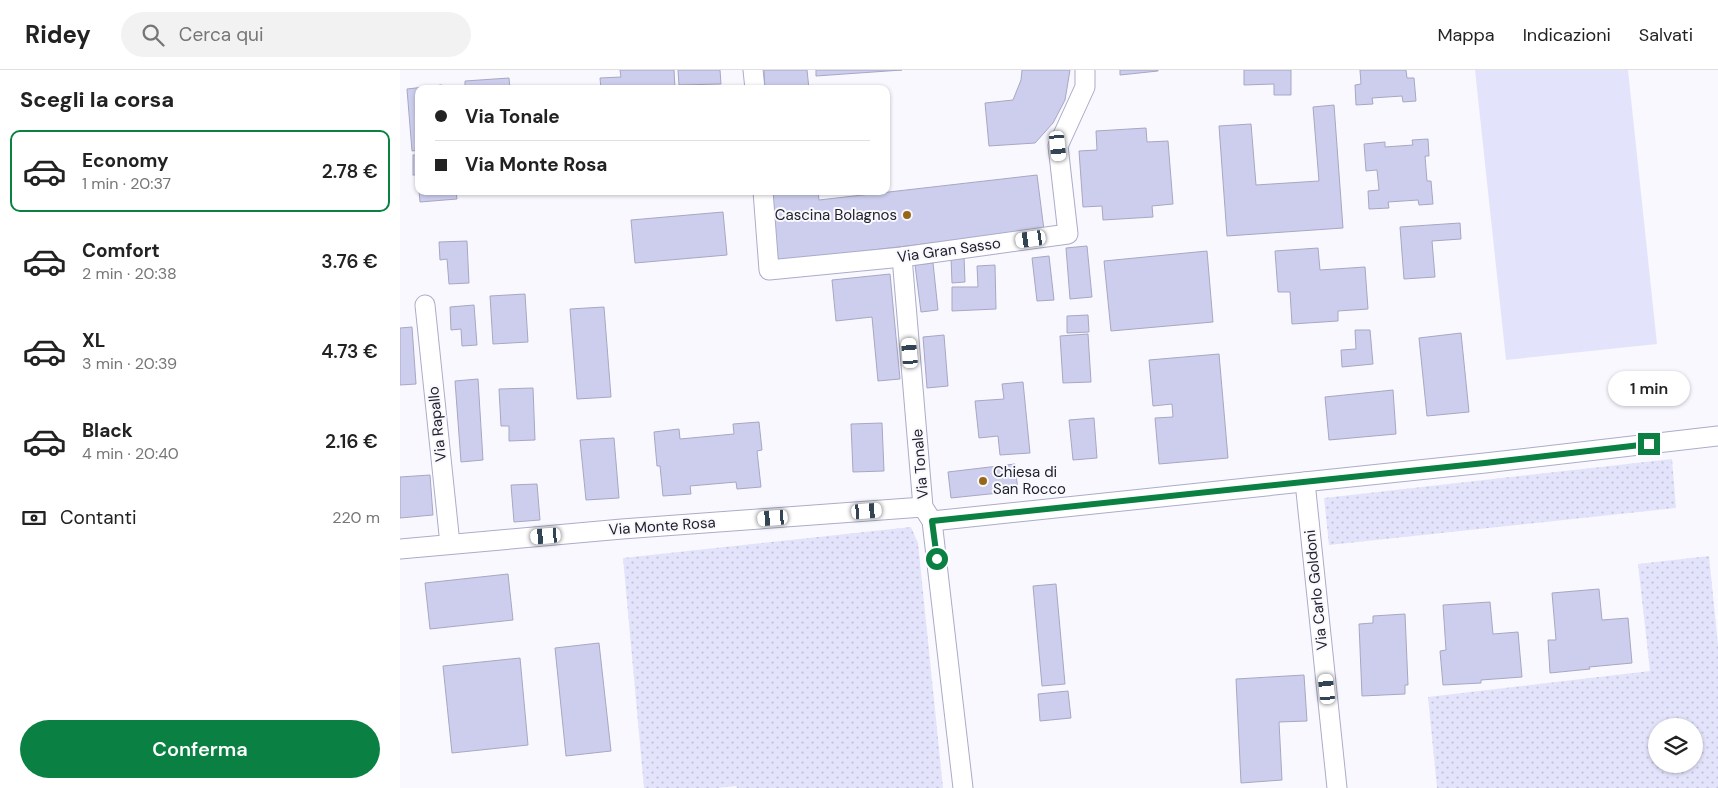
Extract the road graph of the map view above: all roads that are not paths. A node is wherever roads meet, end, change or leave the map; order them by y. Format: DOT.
graph roads {
  1 [pos="753,70"];
  2 [pos="1085,70"];
  3 [pos="755,85"];
  4 [pos="763,195"];
  5 [pos="902,257"];
  6 [pos="425,305"];
  7 [pos="1718,436"];
  8 [pos="1305,482"];
  9 [pos="928,514"];
  10 [pos="450,544"];
  11 [pos="400,550"];
  12 [pos="963,788"];
  13 [pos="1337,788"];
  1 -- 3 [label="street"];
  2 -- 5 [label="street, Via Gran Sasso"];
  4 -- 5 [label="street, Via Gran Sasso"];
  5 -- 9 [label="street, Via Tonale"];
  6 -- 10 [label="street, Via Rapallo"];
  7 -- 8 [label="street, Via Monte Rosa"];
  8 -- 9 [label="street, Via Monte Rosa"];
  8 -- 13 [label="street, Via Carlo Goldoni"];
  9 -- 10 [label="street, Via Monte Rosa"];
  9 -- 12 [label="street, Via Tonale"];
  10 -- 11 [label="street, Via Monte Rosa"];
}
